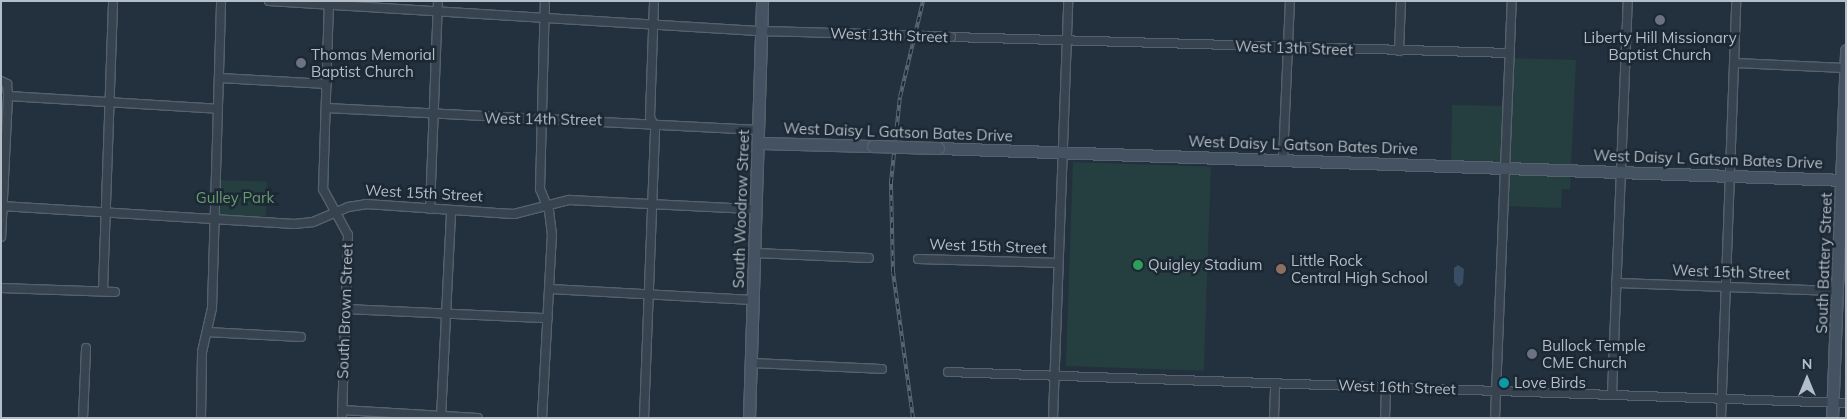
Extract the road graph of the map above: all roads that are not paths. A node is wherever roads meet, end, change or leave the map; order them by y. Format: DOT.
graph roads {
  1 [pos="113,1"];
  2 [pos="221,1"];
  3 [pos="269,1"];
  4 [pos="438,1"];
  5 [pos="545,1"];
  6 [pos="654,1"];
  7 [pos="762,1"];
  8 [pos="1068,1"];
  9 [pos="1290,1"];
  10 [pos="1401,1"];
  11 [pos="1512,1"];
  12 [pos="1628,1"];
  13 [pos="1736,1"];
  14 [pos="329,3"];
  15 [pos="437,10"];
  16 [pos="544,18"];
  17 [pos="654,24"];
  18 [pos="762,31"];
  19 [pos="1067,40"];
  20 [pos="1287,47"];
  21 [pos="1846,50"];
  22 [pos="1399,51"];
  23 [pos="1510,53"];
  24 [pos="1734,64"];
  25 [pos="1846,68"];
  26 [pos="220,78"];
  27 [pos="1,81"];
  28 [pos="327,84"];
  29 [pos="8,96"];
  30 [pos="109,102"];
  31 [pos="326,108"];
  32 [pos="218,109"];
  33 [pos="434,114"];
  34 [pos="540,119"];
  35 [pos="652,123"];
  36 [pos="759,130"];
  37 [pos="759,142"];
  38 [pos="1061,152"];
  39 [pos="1283,160"];
  40 [pos="1505,166"];
  41 [pos="1620,171"];
  42 [pos="1730,175"];
  43 [pos="1844,180"];
  44 [pos="650,203"];
  45 [pos="2,206"];
  46 [pos="546,206"];
  47 [pos="430,208"];
  48 [pos="756,209"];
  49 [pos="451,210"];
  50 [pos="336,212"];
  51 [pos="105,213"];
  52 [pos="214,219"];
  53 [pos="1,237"];
  54 [pos="755,253"];
  55 [pos="869,258"];
  56 [pos="918,259"];
  57 [pos="1058,263"];
  58 [pos="1616,283"];
  59 [pos="1727,286"];
  60 [pos="1,288"];
  61 [pos="550,289"];
  62 [pos="103,290"];
  63 [pos="1842,291"];
  64 [pos="115,292"];
  65 [pos="649,293"];
  66 [pos="753,300"];
  67 [pos="346,309"];
  68 [pos="447,314"];
  69 [pos="548,318"];
  70 [pos="207,332"];
  71 [pos="301,338"];
  72 [pos="86,348"];
  73 [pos="751,363"];
  74 [pos="882,369"];
  75 [pos="948,372"];
  76 [pos="1054,376"];
  77 [pos="1275,382"];
  78 [pos="1386,386"];
  79 [pos="1496,390"];
  80 [pos="1612,394"];
  81 [pos="1722,399"];
  82 [pos="1833,403"];
  83 [pos="1846,403"];
  84 [pos="342,414"];
  85 [pos="441,417"];
  86 [pos="83,418"];
  87 [pos="201,418"];
  88 [pos="478,418"];
  89 [pos="542,418"];
  90 [pos="644,418"];
  91 [pos="749,418"];
  92 [pos="1053,418"];
  93 [pos="1274,418"];
  94 [pos="1384,418"];
  95 [pos="1495,418"];
  96 [pos="1721,418"];
  97 [pos="1832,418"];
  1 -- 30 [label="street"];
  2 -- 26 [label="street"];
  3 -- 14 [label="street, West 13th Street"];
  4 -- 15 [label="street"];
  5 -- 16 [label="street"];
  6 -- 17 [label="street"];
  7 -- 18 [label="street, South Woodrow Street"];
  8 -- 19 [label="street"];
  9 -- 20 [label="street"];
  10 -- 22 [label="street"];
  11 -- 23 [label="street"];
  12 -- 41 [label="street"];
  13 -- 24 [label="street"];
  14 -- 15 [label="street, West 13th Street"];
  14 -- 28 [label="street, South Brown Street"];
  15 -- 16 [label="street, West 13th Street"];
  15 -- 33 [label="street"];
  16 -- 17 [label="street, West 13th Street"];
  16 -- 34 [label="street"];
  17 -- 18 [label="street, West 13th Street"];
  17 -- 35 [label="street"];
  18 -- 19 [label="street, West 13th Street, bridge"];
  18 -- 36 [label="street, South Woodrow Street"];
  19 -- 20 [label="street, West 13th Street"];
  19 -- 38 [label="street"];
  20 -- 22 [label="street, West 13th Street"];
  20 -- 39 [label="street"];
  21 -- 25 [label="street, South Battery Street"];
  22 -- 23 [label="street, West 13th Street"];
  23 -- 40 [label="street"];
  24 -- 25 [label="street"];
  24 -- 42 [label="street"];
  25 -- 43 [label="street, South Battery Street"];
  26 -- 28 [label="street"];
  26 -- 32 [label="street"];
  27 -- 29 [label="street"];
  28 -- 31 [label="street, South Brown Street"];
  29 -- 30 [label="street"];
  29 -- 45 [label="street"];
  30 -- 32 [label="street"];
  30 -- 51 [label="street"];
  31 -- 33 [label="street, West 14th Street"];
  31 -- 50 [label="street, South Brown Street"];
  32 -- 52 [label="street"];
  33 -- 34 [label="street, West 14th Street"];
  33 -- 47 [label="street"];
  34 -- 35 [label="street, West 14th Street"];
  34 -- 46 [label="street"];
  35 -- 36 [label="street, West 14th Street"];
  35 -- 44 [label="street"];
  36 -- 37 [label="street, South Woodrow Street"];
  37 -- 38 [label="street, West Daisy L Gatson Bates Drive, bridge"];
  37 -- 48 [label="street, South Woodrow Street"];
  38 -- 39 [label="street, West Daisy L Gatson Bates Drive"];
  38 -- 57 [label="street"];
  39 -- 40 [label="street, West Daisy L Gatson Bates Drive"];
  40 -- 41 [label="street, West Daisy L Gatson Bates Drive"];
  40 -- 79 [label="street"];
  41 -- 42 [label="street, West Daisy L Gatson Bates Drive"];
  41 -- 58 [label="street"];
  42 -- 43 [label="street, West Daisy L Gatson Bates Drive"];
  42 -- 59 [label="street"];
  43 -- 63 [label="street, South Battery Street"];
  44 -- 46 [label="street, West 15th Street"];
  44 -- 48 [label="street, West 15th Street"];
  44 -- 65 [label="street"];
  45 -- 51 [label="street, West 15th Street"];
  45 -- 53 [label="street"];
  46 -- 49 [label="street, West 15th Street"];
  46 -- 61 [label="street"];
  47 -- 49 [label="street, West 15th Street"];
  47 -- 50 [label="street, West 15th Street"];
  48 -- 54 [label="street, South Woodrow Street"];
  49 -- 68 [label="street"];
  50 -- 52 [label="street, West 15th Street"];
  50 -- 67 [label="street, South Brown Street"];
  51 -- 52 [label="street, West 15th Street"];
  51 -- 62 [label="street"];
  52 -- 70 [label="street"];
  54 -- 55 [label="street"];
  54 -- 66 [label="street, South Woodrow Street"];
  56 -- 57 [label="street, West 15th Street"];
  57 -- 76 [label="street"];
  58 -- 59 [label="street, West 15th Street"];
  58 -- 80 [label="street"];
  59 -- 63 [label="street, West 15th Street"];
  59 -- 81 [label="street"];
  60 -- 62 [label="street"];
  61 -- 65 [label="street"];
  61 -- 69 [label="street"];
  62 -- 64 [label="street"];
  63 -- 82 [label="street, South Battery Street"];
  65 -- 66 [label="street"];
  65 -- 90 [label="street"];
  66 -- 73 [label="street, South Woodrow Street"];
  67 -- 68 [label="street"];
  67 -- 84 [label="street, South Brown Street"];
  68 -- 69 [label="street"];
  68 -- 85 [label="street"];
  69 -- 89 [label="street"];
  70 -- 71 [label="street"];
  70 -- 87 [label="street"];
  72 -- 86 [label="street"];
  73 -- 74 [label="street"];
  73 -- 91 [label="street, South Woodrow Street"];
  75 -- 76 [label="street, West 16th Street"];
  76 -- 77 [label="street, West 16th Street"];
  76 -- 92 [label="street"];
  77 -- 78 [label="street, West 16th Street"];
  77 -- 93 [label="street"];
  78 -- 79 [label="street, West 16th Street"];
  78 -- 94 [label="street"];
  79 -- 80 [label="street, West 16th Street"];
  79 -- 95 [label="street"];
  80 -- 81 [label="street, West 16th Street"];
  81 -- 82 [label="street, West 16th Street"];
  81 -- 96 [label="street"];
  82 -- 83 [label="street, West 16th Street"];
  82 -- 97 [label="street, South Battery Street"];
  84 -- 85 [label="street"];
  85 -- 88 [label="street"];
}
